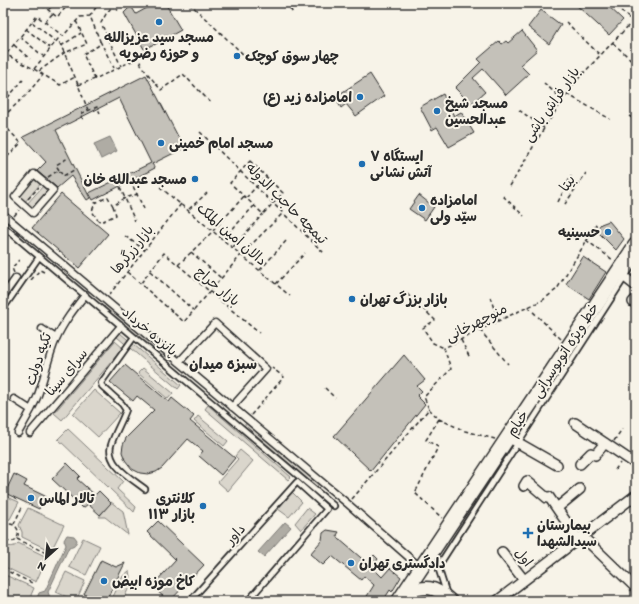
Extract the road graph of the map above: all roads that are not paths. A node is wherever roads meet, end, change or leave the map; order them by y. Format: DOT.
graph roads {
  1 [pos="24,205"];
  2 [pos="3,214"];
  3 [pos="3,226"];
  4 [pos="636,245"];
  5 [pos="39,257"];
  6 [pos="636,260"];
  7 [pos="621,272"];
  8 [pos="16,278"];
  9 [pos="636,286"];
  10 [pos="85,295"];
  11 [pos="3,296"];
  12 [pos="3,309"];
  13 [pos="121,326"];
  14 [pos="42,329"];
  15 [pos="134,337"];
  16 [pos="56,338"];
  17 [pos="179,362"];
  18 [pos="14,400"];
  19 [pos="232,407"];
  20 [pos="31,410"];
  21 [pos="575,422"];
  22 [pos="30,433"];
  23 [pos="18,434"];
  24 [pos="510,440"];
  25 [pos="608,445"];
  26 [pos="580,464"];
  27 [pos="636,464"];
  28 [pos="557,465"];
  29 [pos="298,476"];
  30 [pos="297,482"];
  31 [pos="526,484"];
  32 [pos="145,489"];
  33 [pos="580,489"];
  34 [pos="636,495"];
  35 [pos="334,506"];
  36 [pos="554,506"];
  37 [pos="580,538"];
  38 [pos="502,552"];
  39 [pos="421,568"];
  40 [pos="524,580"];
  41 [pos="636,588"];
  42 [pos="402,596"];
  43 [pos="449,599"];
  44 [pos="190,601"];
  45 [pos="248,601"];
  46 [pos="497,601"];
  1 -- 1 [label="street"];
  2 -- 17 [label="street"];
  3 -- 5 [label="lane, پانزده خرداد"];
  4 -- 7 [label="main road, خیام"];
  5 -- 10 [label="lane, پانزده خرداد"];
  5 -- 12 [label="lane"];
  6 -- 7 [label="lane, خط ویژه اتوبوسرانی"];
  7 -- 9 [label="street"];
  7 -- 24 [label="lane, خط ویژه اتوبوسرانی"];
  7 -- 24 [label="main road, خیام"];
  8 -- 11 [label="street"];
  10 -- 13 [label="lane, پانزده خرداد"];
  10 -- 16 [label="street, تکیه دولت"];
  13 -- 15 [label="lane, پانزده خرداد"];
  13 -- 22 [label="street, سرای سینا"];
  14 -- 16 [label="street"];
  15 -- 29 [label="lane, پانزده خرداد"];
  15 -- 32 [label="lane"];
  16 -- 20 [label="street, تکیه دولت"];
  17 -- 19 [label="street"];
  17 -- 19 [label="street"];
  18 -- 20 [label="street"];
  19 -- 39 [label="street"];
  20 -- 23 [label="street, تکیه دولت"];
  21 -- 25 [label="street"];
  24 -- 28 [label="street"];
  24 -- 39 [label="main road, خیام"];
  24 -- 43 [label="lane, خط ویژه اتوبوسرانی"];
  25 -- 26 [label="street"];
  25 -- 27 [label="street"];
  29 -- 30 [label="lane"];
  29 -- 35 [label="lane, پانزده خرداد"];
  30 -- 44 [label="lane, داور"];
  30 -- 45 [label="lane"];
  31 -- 36 [label="street"];
  33 -- 36 [label="street"];
  34 -- 37 [label="street"];
  36 -- 37 [label="street"];
  37 -- 40 [label="street"];
  37 -- 41 [label="street"];
  38 -- 40 [label="street, اول"];
  39 -- 42 [label="main road, خیام"];
  40 -- 46 [label="street"];
  42 -- 43 [label="main road"];
}
